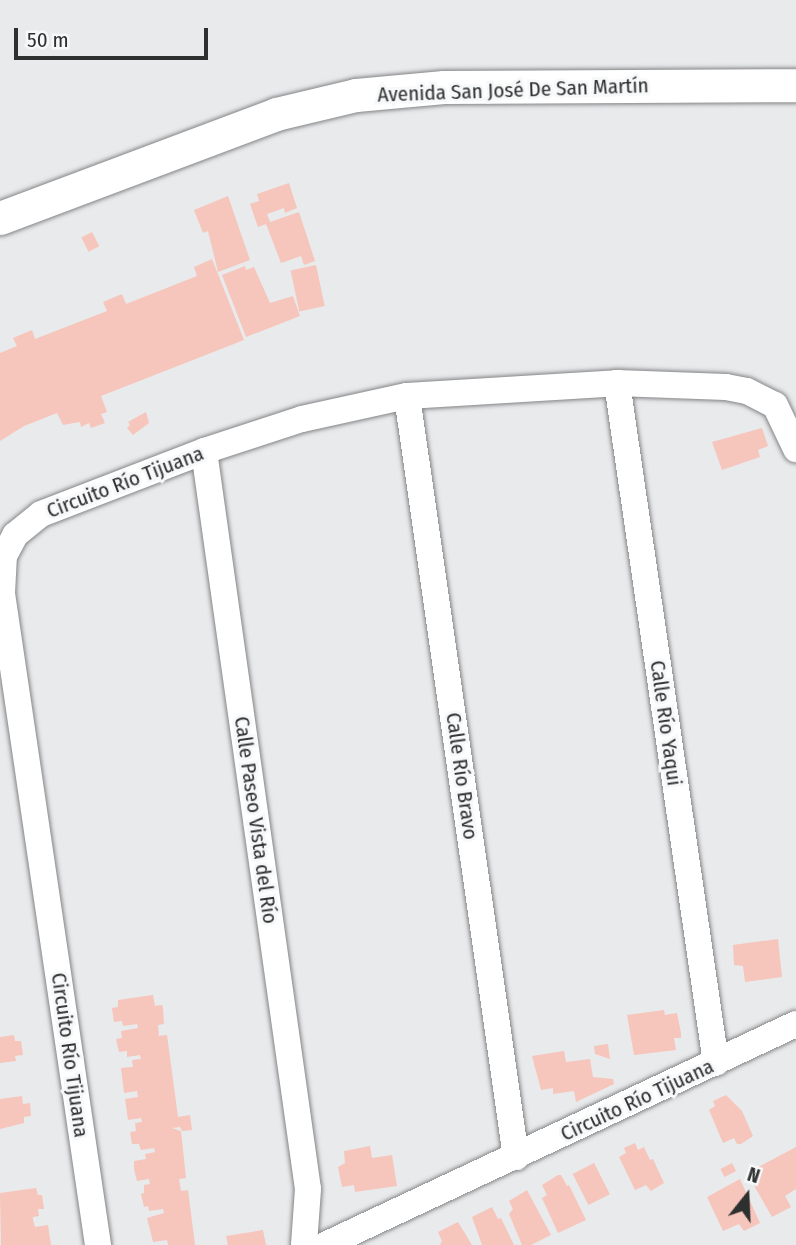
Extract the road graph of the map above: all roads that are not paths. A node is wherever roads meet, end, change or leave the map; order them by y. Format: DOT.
graph roads {
  1 [pos="796,85"];
  2 [pos="0,218"];
  3 [pos="617,383"];
  4 [pos="407,396"];
  5 [pos="796,449"];
  6 [pos="204,451"];
  7 [pos="796,1024"];
  8 [pos="716,1063"];
  9 [pos="516,1157"];
  10 [pos="309,1189"];
  11 [pos="332,1244"];
  12 [pos="97,1245"];
  13 [pos="304,1245"];
  1 -- 2 [label="street, Avenida San José De San Martín"];
  3 -- 4 [label="street, Circuito Río Tijuana"];
  3 -- 5 [label="street, Circuito Río Tijuana"];
  3 -- 8 [label="street, Calle Río Yaqui"];
  4 -- 6 [label="street, Circuito Río Tijuana"];
  4 -- 9 [label="street, Calle Río Bravo"];
  6 -- 10 [label="street, Calle Paseo Vista del Río"];
  6 -- 12 [label="street, Circuito Río Tijuana"];
  7 -- 8 [label="street, Circuito Río Tijuana"];
  8 -- 9 [label="street, Circuito Río Tijuana"];
  9 -- 11 [label="street, Circuito Río Tijuana"];
  10 -- 11 [label="street, Calle Paseo Vista del Río"];
  10 -- 13 [label="street, Calle Paseo Vista del Río"];
}
